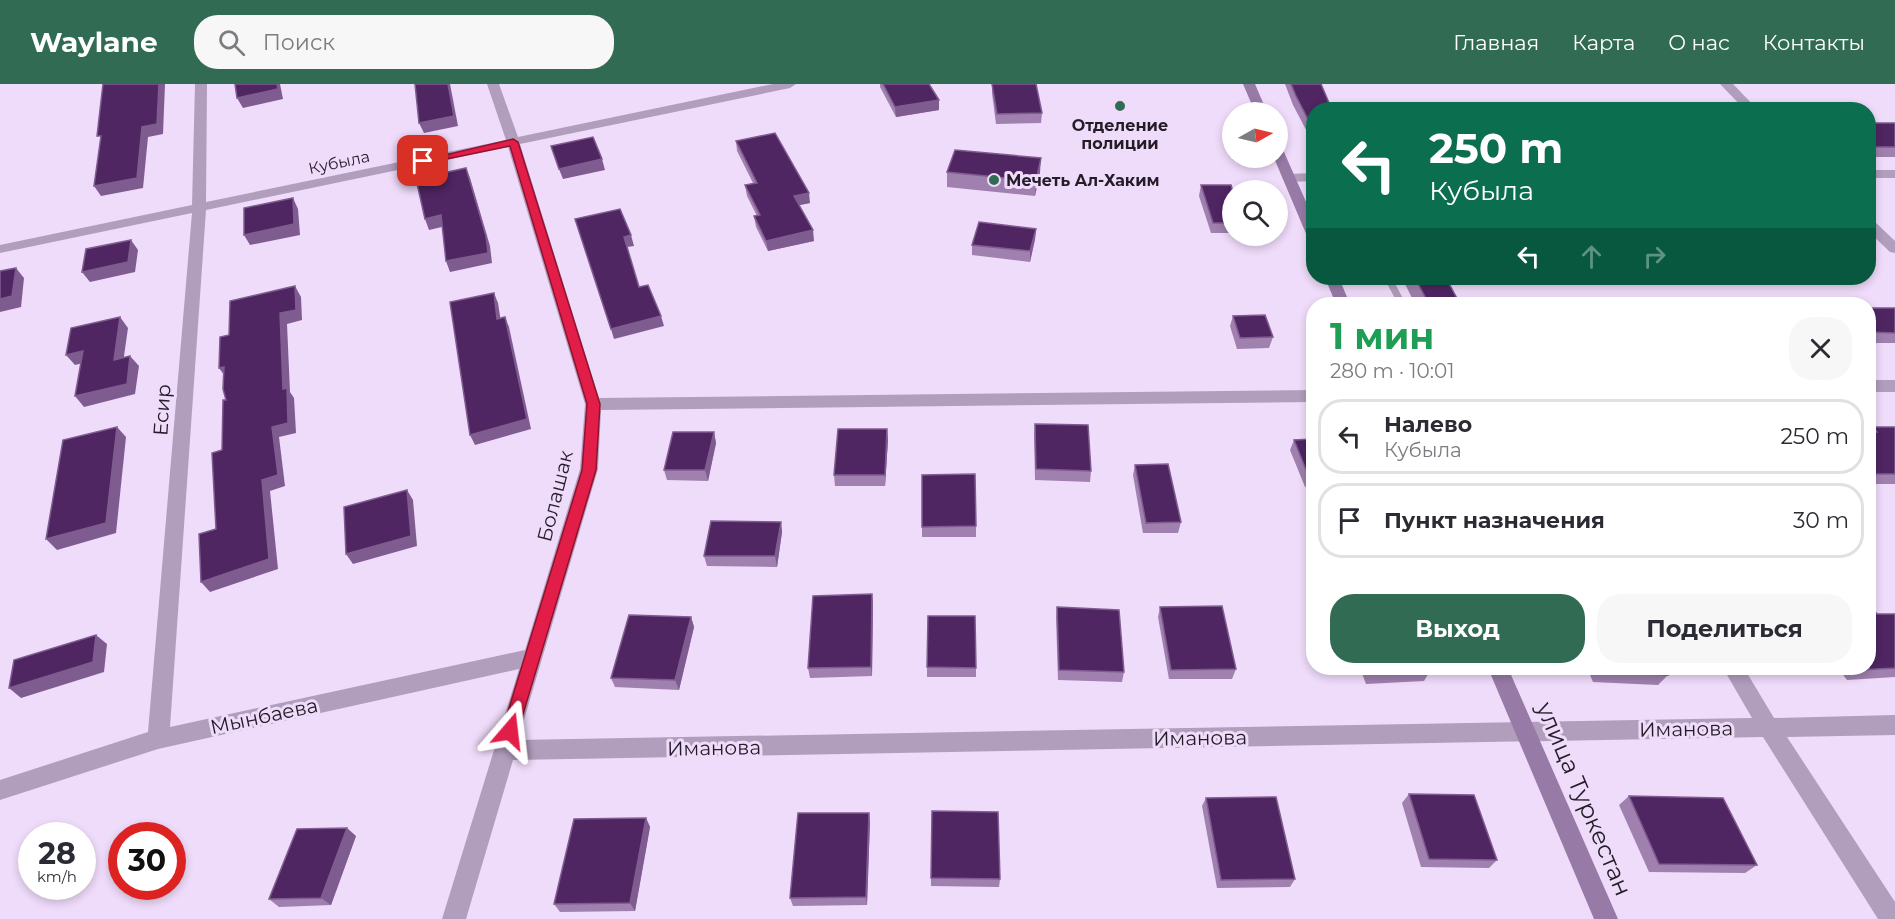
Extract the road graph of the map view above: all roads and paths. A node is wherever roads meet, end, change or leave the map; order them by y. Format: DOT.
graph roads {
  1 [pos="201,84"];
  2 [pos="493,84"];
  3 [pos="790,84"];
  4 [pos="1249,84"];
  5 [pos="1726,84"];
  6 [pos="1257,102"];
  7 [pos="1744,102"];
  8 [pos="513,142"];
  9 [pos="1285,168"];
  10 [pos="1876,174"];
  11 [pos="1895,174"];
  12 [pos="1289,177"];
  13 [pos="1306,177"];
  14 [pos="199,207"];
  15 [pos="1306,217"];
  16 [pos="1876,231"];
  17 [pos="0,249"];
  18 [pos="1895,249"];
  19 [pos="1876,386"];
  20 [pos="1895,386"];
  21 [pos="1306,396"];
  22 [pos="593,404"];
  23 [pos="533,657"];
  24 [pos="1501,675"];
  25 [pos="1738,675"];
  26 [pos="1895,725"];
  27 [pos="1769,728"];
  28 [pos="1526,732"];
  29 [pos="158,739"];
  30 [pos="505,750"];
  31 [pos="0,790"];
  32 [pos="454,919"];
  33 [pos="1606,919"];
  34 [pos="1892,919"];
  1 -- 14 [label="street, Есир"];
  2 -- 8 [label="street, Болашак"];
  3 -- 8 [label="street, Кубыла"];
  4 -- 6 [label="street"];
  5 -- 7 [label="street"];
  8 -- 14 [label="street, Кубыла"];
  8 -- 22 [label="street, Болашак"];
  9 -- 12 [label="street"];
  10 -- 11 [label="street"];
  12 -- 13 [label="street"];
  12 -- 15 [label="street"];
  14 -- 17 [label="street, Кубыла"];
  14 -- 29 [label="street, Есир"];
  16 -- 18 [label="street"];
  19 -- 20 [label="street"];
  21 -- 22 [label="street"];
  22 -- 23 [label="street, Болашак"];
  23 -- 29 [label="street, Мынбаева"];
  23 -- 30 [label="street, Болашак"];
  24 -- 28 [label="street, улица Туркестан"];
  25 -- 27 [label="street"];
  26 -- 27 [label="street, Иманова"];
  27 -- 28 [label="street, Иманова"];
  27 -- 34 [label="street"];
  28 -- 30 [label="street, Иманова"];
  28 -- 33 [label="street, улица Туркестан"];
  29 -- 31 [label="street, Мынбаева"];
  30 -- 32 [label="street, Болашак"];
}
